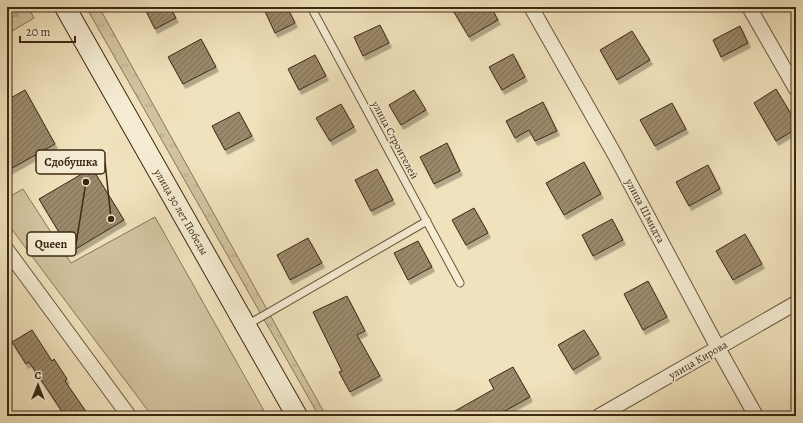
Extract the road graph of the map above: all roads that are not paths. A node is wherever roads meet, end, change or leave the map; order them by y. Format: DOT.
graph roads {
  1 [pos="65,7"];
  2 [pos="311,7"];
  3 [pos="531,7"];
  4 [pos="749,7"];
  5 [pos="796,89"];
  6 [pos="427,221"];
  7 [pos="7,250"];
  8 [pos="460,283"];
  9 [pos="796,303"];
  10 [pos="246,326"];
  11 [pos="718,348"];
  12 [pos="130,416"];
  13 [pos="297,416"];
  14 [pos="599,416"];
  15 [pos="756,416"];
  1 -- 10 [label="street, улица 30 лет Победы"];
  2 -- 6 [label="lane, улица Строителей"];
  3 -- 11 [label="street, улица Шмидта"];
  4 -- 5 [label="street"];
  6 -- 8 [label="lane, улица Строителей"];
  6 -- 10 [label="lane"];
  7 -- 12 [label="street"];
  9 -- 11 [label="street, улица Кирова"];
  10 -- 13 [label="street, улица 30 лет Победы"];
  11 -- 14 [label="street, улица Кирова"];
  11 -- 15 [label="street, улица Шмидта"];
}
